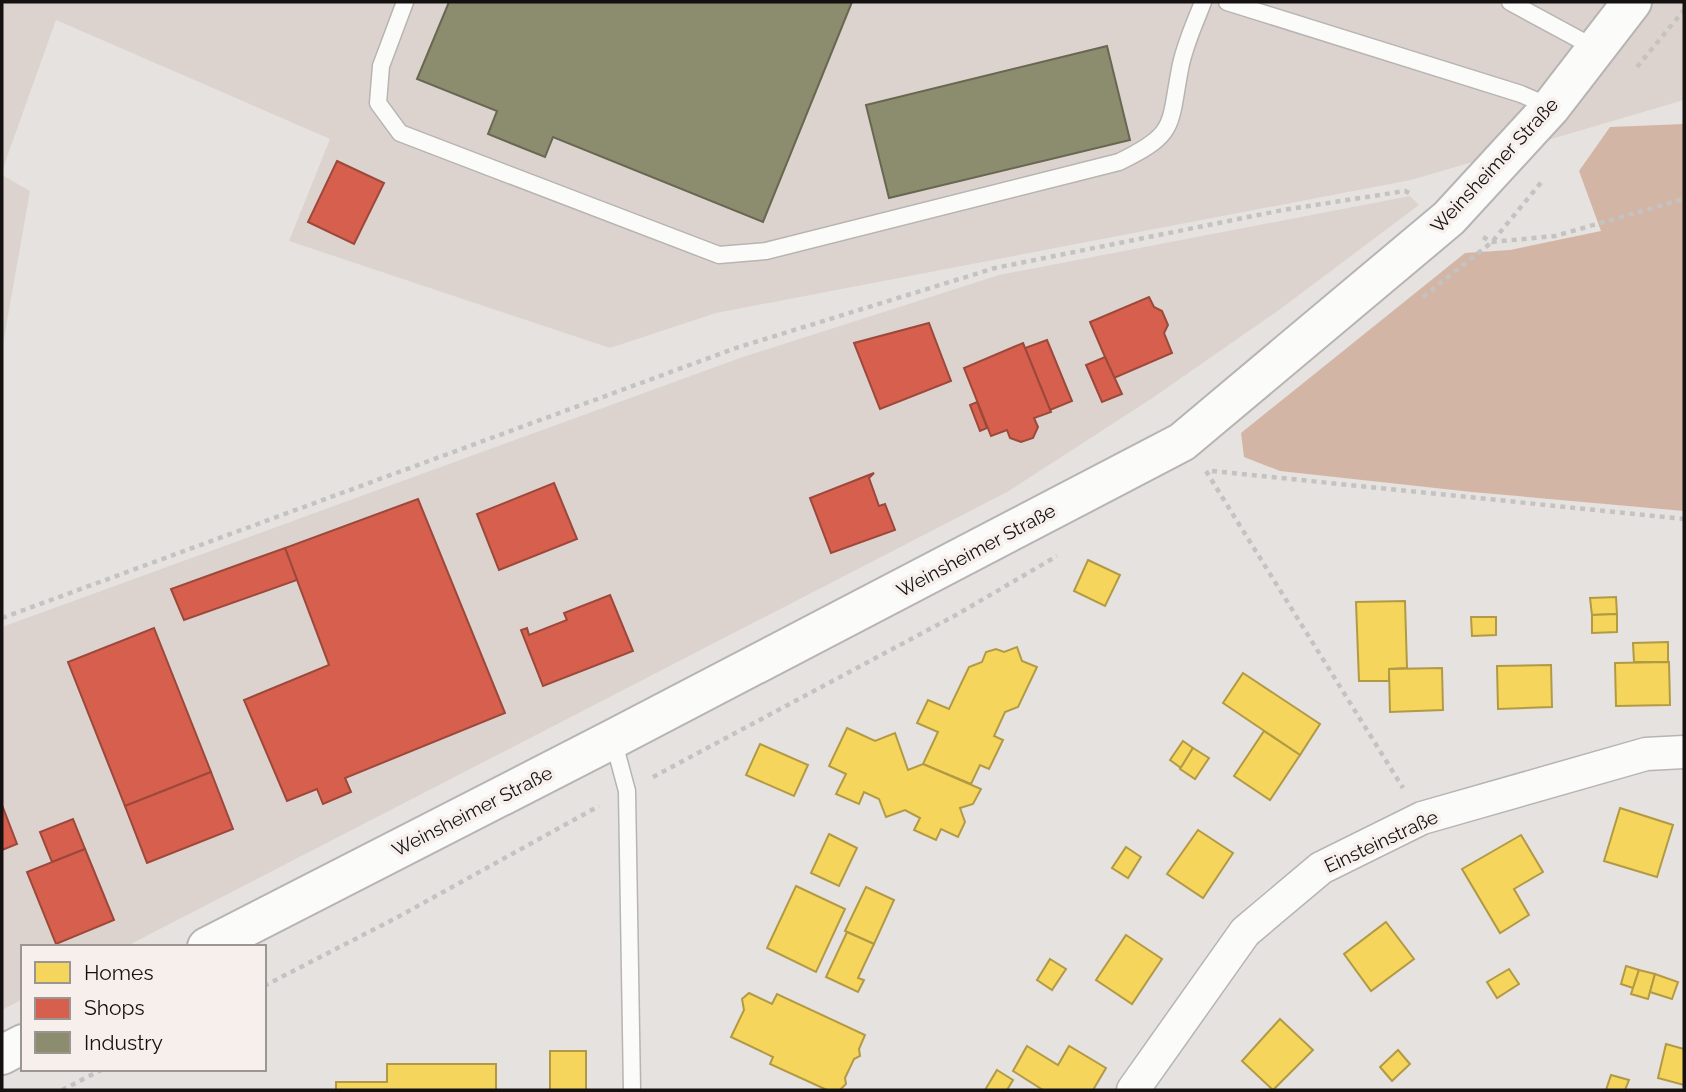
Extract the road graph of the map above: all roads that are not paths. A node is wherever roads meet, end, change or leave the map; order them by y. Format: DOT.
graph roads {
  1 [pos="405,2"];
  2 [pos="1203,2"];
  3 [pos="1227,2"];
  4 [pos="1510,2"];
  5 [pos="1632,2"];
  6 [pos="1595,48"];
  7 [pos="1552,107"];
  8 [pos="613,739"];
  9 [pos="1684,752"];
  10 [pos="211,945"];
  11 [pos="21,1045"];
  12 [pos="2,1055"];
  13 [pos="632,1090"];
  14 [pos="1133,1090"];
  1 -- 2 [label="lane"];
  3 -- 7 [label="lane"];
  4 -- 6 [label="lane"];
  5 -- 6 [label="main road, Weinsheimer Straße"];
  6 -- 7 [label="main road, Weinsheimer Straße"];
  7 -- 8 [label="main road, Weinsheimer Straße"];
  8 -- 10 [label="main road, Weinsheimer Straße"];
  8 -- 13 [label="lane"];
  9 -- 14 [label="street, Einsteinstraße"];
  11 -- 12 [label="main road"];
}
